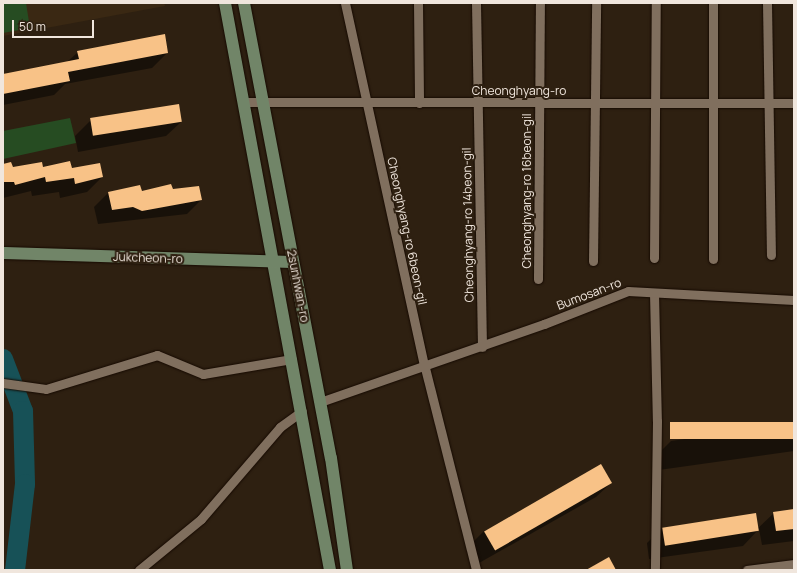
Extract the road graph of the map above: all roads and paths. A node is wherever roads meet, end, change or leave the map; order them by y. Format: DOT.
graph roads {
  1 [pos="225,3"];
  2 [pos="244,3"];
  3 [pos="345,3"];
  4 [pos="418,3"];
  5 [pos="476,3"];
  6 [pos="540,3"];
  7 [pos="596,3"];
  8 [pos="656,3"];
  9 [pos="713,3"];
  10 [pos="767,3"];
  11 [pos="244,102"];
  12 [pos="263,102"];
  13 [pos="366,102"];
  14 [pos="419,102"];
  15 [pos="478,102"];
  16 [pos="539,102"];
  17 [pos="595,102"];
  18 [pos="655,102"];
  19 [pos="713,102"];
  20 [pos="769,103"];
  21 [pos="794,103"];
  22 [pos="3,253"];
  23 [pos="771,255"];
  24 [pos="654,258"];
  25 [pos="713,259"];
  26 [pos="593,261"];
  27 [pos="274,262"];
  28 [pos="293,262"];
  29 [pos="538,279"];
  30 [pos="654,293"];
  31 [pos="794,300"];
  32 [pos="482,347"];
  33 [pos="292,359"];
  34 [pos="424,364"];
  35 [pos="3,383"];
  36 [pos="320,402"];
  37 [pos="302,410"];
  38 [pos="794,564"];
  39 [pos="139,570"];
  40 [pos="330,570"];
  41 [pos="347,570"];
  42 [pos="476,570"];
  43 [pos="655,570"];
  44 [pos="747,570"];
  1 -- 11 [label="main road, 2sunhwan-ro"];
  2 -- 12 [label="main road, 2sunhwan-ro"];
  3 -- 13 [label="street, Cheonghyang-ro 6beon-gil"];
  4 -- 14 [label="street"];
  5 -- 15 [label="street, Cheonghyang-ro 14beon-gil"];
  6 -- 16 [label="street, Cheonghyang-ro 16beon-gil"];
  7 -- 17 [label="street"];
  8 -- 18 [label="street"];
  9 -- 19 [label="street"];
  10 -- 20 [label="street"];
  11 -- 12 [label="street, Cheonghyang-ro"];
  11 -- 27 [label="main road, 2sunhwan-ro"];
  12 -- 13 [label="street, Cheonghyang-ro"];
  12 -- 28 [label="main road, 2sunhwan-ro"];
  13 -- 14 [label="street, Cheonghyang-ro"];
  13 -- 34 [label="street, Cheonghyang-ro 6beon-gil"];
  14 -- 15 [label="street, Cheonghyang-ro"];
  15 -- 16 [label="street, Cheonghyang-ro"];
  15 -- 32 [label="street, Cheonghyang-ro 14beon-gil"];
  16 -- 17 [label="street, Cheonghyang-ro"];
  16 -- 29 [label="street, Cheonghyang-ro 16beon-gil"];
  17 -- 18 [label="street, Cheonghyang-ro"];
  17 -- 26 [label="street"];
  18 -- 19 [label="street, Cheonghyang-ro"];
  18 -- 24 [label="street"];
  19 -- 20 [label="street, Cheonghyang-ro"];
  19 -- 25 [label="street"];
  20 -- 21 [label="street, Cheonghyang-ro"];
  20 -- 23 [label="street"];
  22 -- 27 [label="main road, Jukcheon-ro"];
  27 -- 28 [label="main road, Jukcheon-ro"];
  27 -- 33 [label="main road, 2sunhwan-ro"];
  28 -- 36 [label="main road, 2sunhwan-ro"];
  30 -- 31 [label="street, Bumosan-ro"];
  30 -- 32 [label="street, Bumosan-ro"];
  30 -- 43 [label="street"];
  32 -- 34 [label="street, Bumosan-ro"];
  33 -- 35 [label="street"];
  33 -- 37 [label="main road, 2sunhwan-ro"];
  34 -- 36 [label="street, Bumosan-ro"];
  34 -- 42 [label="street"];
  36 -- 41 [label="main road, 2sunhwan-ro"];
  37 -- 39 [label="street"];
  37 -- 40 [label="main road, 2sunhwan-ro"];
  38 -- 44 [label="street"];
}
